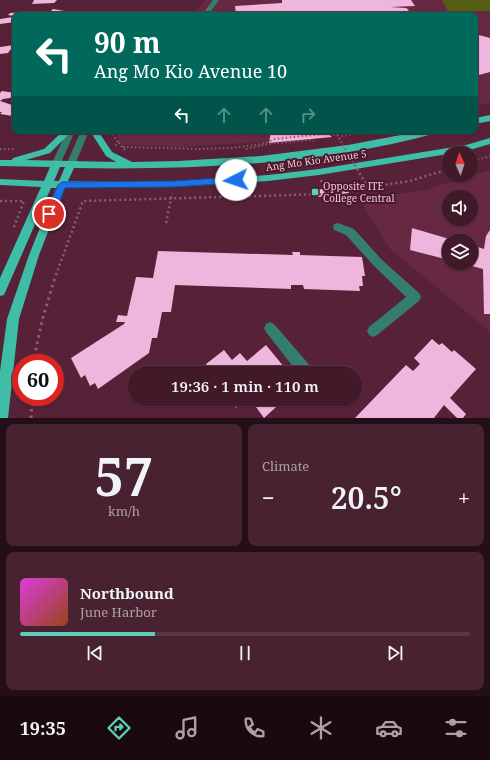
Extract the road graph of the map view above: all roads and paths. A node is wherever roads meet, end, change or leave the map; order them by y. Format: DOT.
graph roads {
  1 [pos="216,0"];
  2 [pos="207,12"];
  3 [pos="490,118"];
  4 [pos="478,120"];
  5 [pos="66,134"];
  6 [pos="68,134"];
  7 [pos="84,134"];
  8 [pos="96,134"];
  9 [pos="112,134"];
  10 [pos="324,134"];
  11 [pos="324,134"];
  12 [pos="337,134"];
  13 [pos="358,134"];
  14 [pos="421,134"];
  15 [pos="308,136"];
  16 [pos="490,141"];
  17 [pos="119,143"];
  18 [pos="262,144"];
  19 [pos="268,144"];
  20 [pos="213,153"];
  21 [pos="129,154"];
  22 [pos="490,156"];
  23 [pos="478,160"];
  24 [pos="3,163"];
  25 [pos="56,165"];
  26 [pos="71,165"];
  27 [pos="131,165"];
  28 [pos="442,171"];
  29 [pos="319,172"];
  30 [pos="0,182"];
  31 [pos="47,184"];
  32 [pos="173,184"];
  33 [pos="62,185"];
  34 [pos="368,188"];
  35 [pos="326,194"];
  36 [pos="171,198"];
  37 [pos="0,201"];
  38 [pos="24,201"];
  39 [pos="166,223"];
  40 [pos="338,227"];
  41 [pos="0,291"];
  42 [pos="270,328"];
  43 [pos="373,332"];
  44 [pos="35,354"];
  45 [pos="301,366"];
  46 [pos="32,406"];
  47 [pos="1,418"];
  48 [pos="31,418"];
  1 -- 2 [label="street"];
  3 -- 4 [label="main road"];
  5 -- 24 [label="main road"];
  6 -- 25 [label="street"];
  7 -- 26 [label="street"];
  8 -- 27 [label="main road"];
  9 -- 17 [label="path"];
  10 -- 13 [label="path"];
  11 -- 15 [label="path"];
  12 -- 34 [label="path, bridge"];
  14 -- 27 [label="main road, Ang Mo Kio Avenue 5"];
  15 -- 18 [label="path"];
  15 -- 19 [label="path"];
  16 -- 29 [label="main road, Ang Mo Kio Avenue 5"];
  18 -- 19 [label="path"];
  18 -- 21 [label="path"];
  19 -- 20 [label="path"];
  22 -- 23 [label="path"];
  24 -- 25 [label="main road, Ang Mo Kio Avenue 5"];
  25 -- 26 [label="main road, Ang Mo Kio Avenue 5"];
  25 -- 31 [label="main road"];
  26 -- 27 [label="main road, Ang Mo Kio Avenue 5"];
  26 -- 33 [label="main road"];
  28 -- 34 [label="path"];
  29 -- 32 [label="main road, Ang Mo Kio Avenue 5"];
  29 -- 35 [label="path"];
  30 -- 31 [label="main road, Ang Mo Kio Avenue 5"];
  31 -- 33 [label="main road, Ang Mo Kio Avenue 5"];
  31 -- 41 [label="main road"];
  32 -- 33 [label="main road, Ang Mo Kio Avenue 5"];
  32 -- 36 [label="path"];
  33 -- 47 [label="main road"];
  34 -- 35 [label="path"];
  35 -- 36 [label="path"];
  36 -- 39 [label="path"];
  36 -- 44 [label="path"];
  37 -- 38 [label="path"];
  40 -- 43 [label="street"];
  42 -- 45 [label="street"];
  46 -- 48 [label="path"];
}
